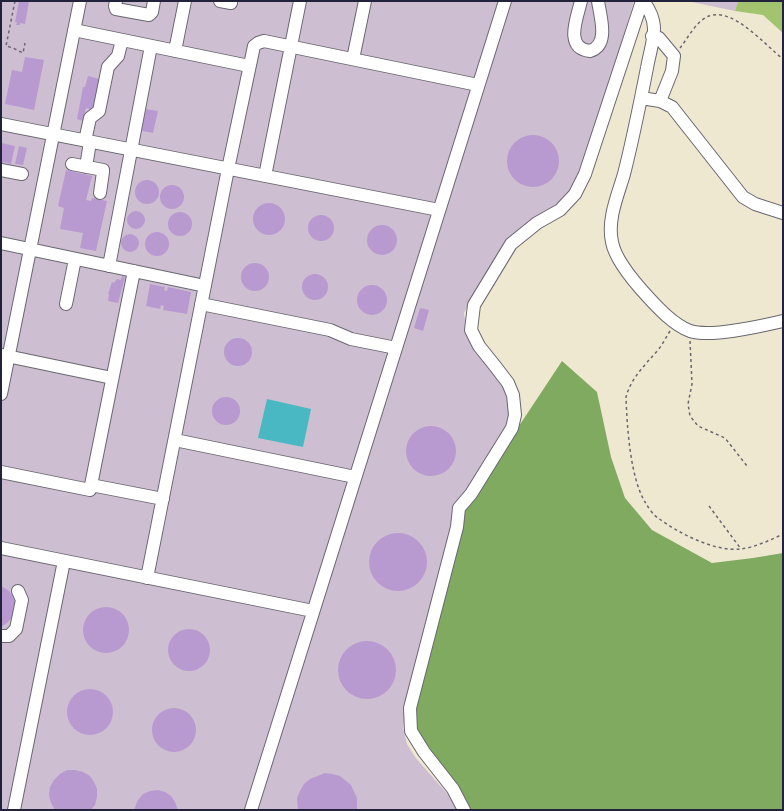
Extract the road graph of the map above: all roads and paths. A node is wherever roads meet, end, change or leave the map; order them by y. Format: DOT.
graph roads {
  1 [pos="15,1"];
  2 [pos="80,1"];
  3 [pos="116,1"];
  4 [pos="154,1"];
  5 [pos="185,1"];
  6 [pos="300,1"];
  7 [pos="364,1"];
  8 [pos="504,1"];
  9 [pos="581,1"];
  10 [pos="598,1"];
  11 [pos="643,1"];
  12 [pos="74,30"];
  13 [pos="652,36"];
  14 [pos="122,40"];
  15 [pos="25,43"];
  16 [pos="151,46"];
  17 [pos="290,46"];
  18 [pos="175,51"];
  19 [pos="674,56"];
  20 [pos="353,59"];
  21 [pos="783,59"];
  22 [pos="249,66"];
  23 [pos="478,85"];
  24 [pos="641,98"];
  25 [pos="660,100"];
  26 [pos="1,124"];
  27 [pos="53,135"];
  28 [pos="87,142"];
  29 [pos="130,150"];
  30 [pos="72,164"];
  31 [pos="86,167"];
  32 [pos="228,169"];
  33 [pos="1,170"];
  34 [pos="22,174"];
  35 [pos="265,176"];
  36 [pos="100,193"];
  37 [pos="439,210"];
  38 [pos="783,213"];
  39 [pos="1,243"];
  40 [pos="30,249"];
  41 [pos="75,259"];
  42 [pos="108,266"];
  43 [pos="134,271"];
  44 [pos="205,286"];
  45 [pos="66,304"];
  46 [pos="202,304"];
  47 [pos="783,321"];
  48 [pos="676,323"];
  49 [pos="690,331"];
  50 [pos="396,348"];
  51 [pos="5,356"];
  52 [pos="112,378"];
  53 [pos="1,394"];
  54 [pos="175,440"];
  55 [pos="747,466"];
  56 [pos="1,472"];
  57 [pos="355,477"];
  58 [pos="91,485"];
  59 [pos="163,499"];
  60 [pos="709,506"];
  61 [pos="783,534"];
  62 [pos="1,548"];
  63 [pos="741,549"];
  64 [pos="64,561"];
  65 [pos="147,578"];
  66 [pos="18,591"];
  67 [pos="313,612"];
  68 [pos="1,636"];
  69 [pos="14,810"];
  70 [pos="251,810"];
  71 [pos="464,810"];
  1 -- 15 [label="path"];
  2 -- 12 [label="lane"];
  3 -- 4 [label="lane"];
  5 -- 18 [label="lane"];
  6 -- 17 [label="lane"];
  7 -- 20 [label="lane"];
  8 -- 23 [label="lane"];
  9 -- 10 [label="lane"];
  11 -- 13 [label="lane"];
  11 -- 71 [label="lane"];
  12 -- 14 [label="lane"];
  12 -- 27 [label="lane"];
  13 -- 19 [label="lane"];
  13 -- 24 [label="lane"];
  14 -- 16 [label="lane"];
  14 -- 28 [label="lane"];
  16 -- 18 [label="lane"];
  16 -- 29 [label="lane"];
  17 -- 20 [label="lane"];
  17 -- 22 [label="lane"];
  17 -- 35 [label="lane"];
  18 -- 22 [label="lane"];
  19 -- 21 [label="path"];
  19 -- 25 [label="lane"];
  20 -- 23 [label="lane"];
  22 -- 32 [label="lane"];
  23 -- 37 [label="lane"];
  24 -- 25 [label="lane"];
  24 -- 48 [label="lane"];
  25 -- 38 [label="lane"];
  26 -- 27 [label="lane"];
  27 -- 28 [label="lane"];
  27 -- 40 [label="lane"];
  28 -- 29 [label="lane"];
  28 -- 31 [label="lane"];
  29 -- 32 [label="lane"];
  29 -- 42 [label="lane"];
  30 -- 31 [label="lane"];
  31 -- 36 [label="lane"];
  32 -- 35 [label="lane"];
  32 -- 44 [label="lane"];
  33 -- 34 [label="lane"];
  35 -- 37 [label="lane"];
  37 -- 50 [label="lane"];
  39 -- 40 [label="lane"];
  40 -- 41 [label="lane"];
  40 -- 51 [label="lane"];
  41 -- 42 [label="lane"];
  41 -- 45 [label="lane"];
  42 -- 43 [label="lane"];
  43 -- 44 [label="lane"];
  43 -- 52 [label="lane"];
  44 -- 46 [label="lane"];
  46 -- 50 [label="lane"];
  46 -- 54 [label="lane"];
  47 -- 49 [label="lane"];
  48 -- 49 [label="lane"];
  48 -- 63 [label="path"];
  49 -- 55 [label="path"];
  50 -- 57 [label="lane"];
  51 -- 52 [label="lane"];
  51 -- 53 [label="lane"];
  52 -- 58 [label="lane"];
  54 -- 57 [label="lane"];
  54 -- 59 [label="lane"];
  56 -- 58 [label="lane"];
  57 -- 67 [label="lane"];
  58 -- 59 [label="lane"];
  59 -- 65 [label="lane"];
  60 -- 63 [label="path"];
  61 -- 63 [label="path"];
  62 -- 64 [label="lane"];
  64 -- 65 [label="lane"];
  64 -- 69 [label="lane"];
  65 -- 67 [label="lane"];
  66 -- 68 [label="lane"];
  67 -- 70 [label="lane"];
}
